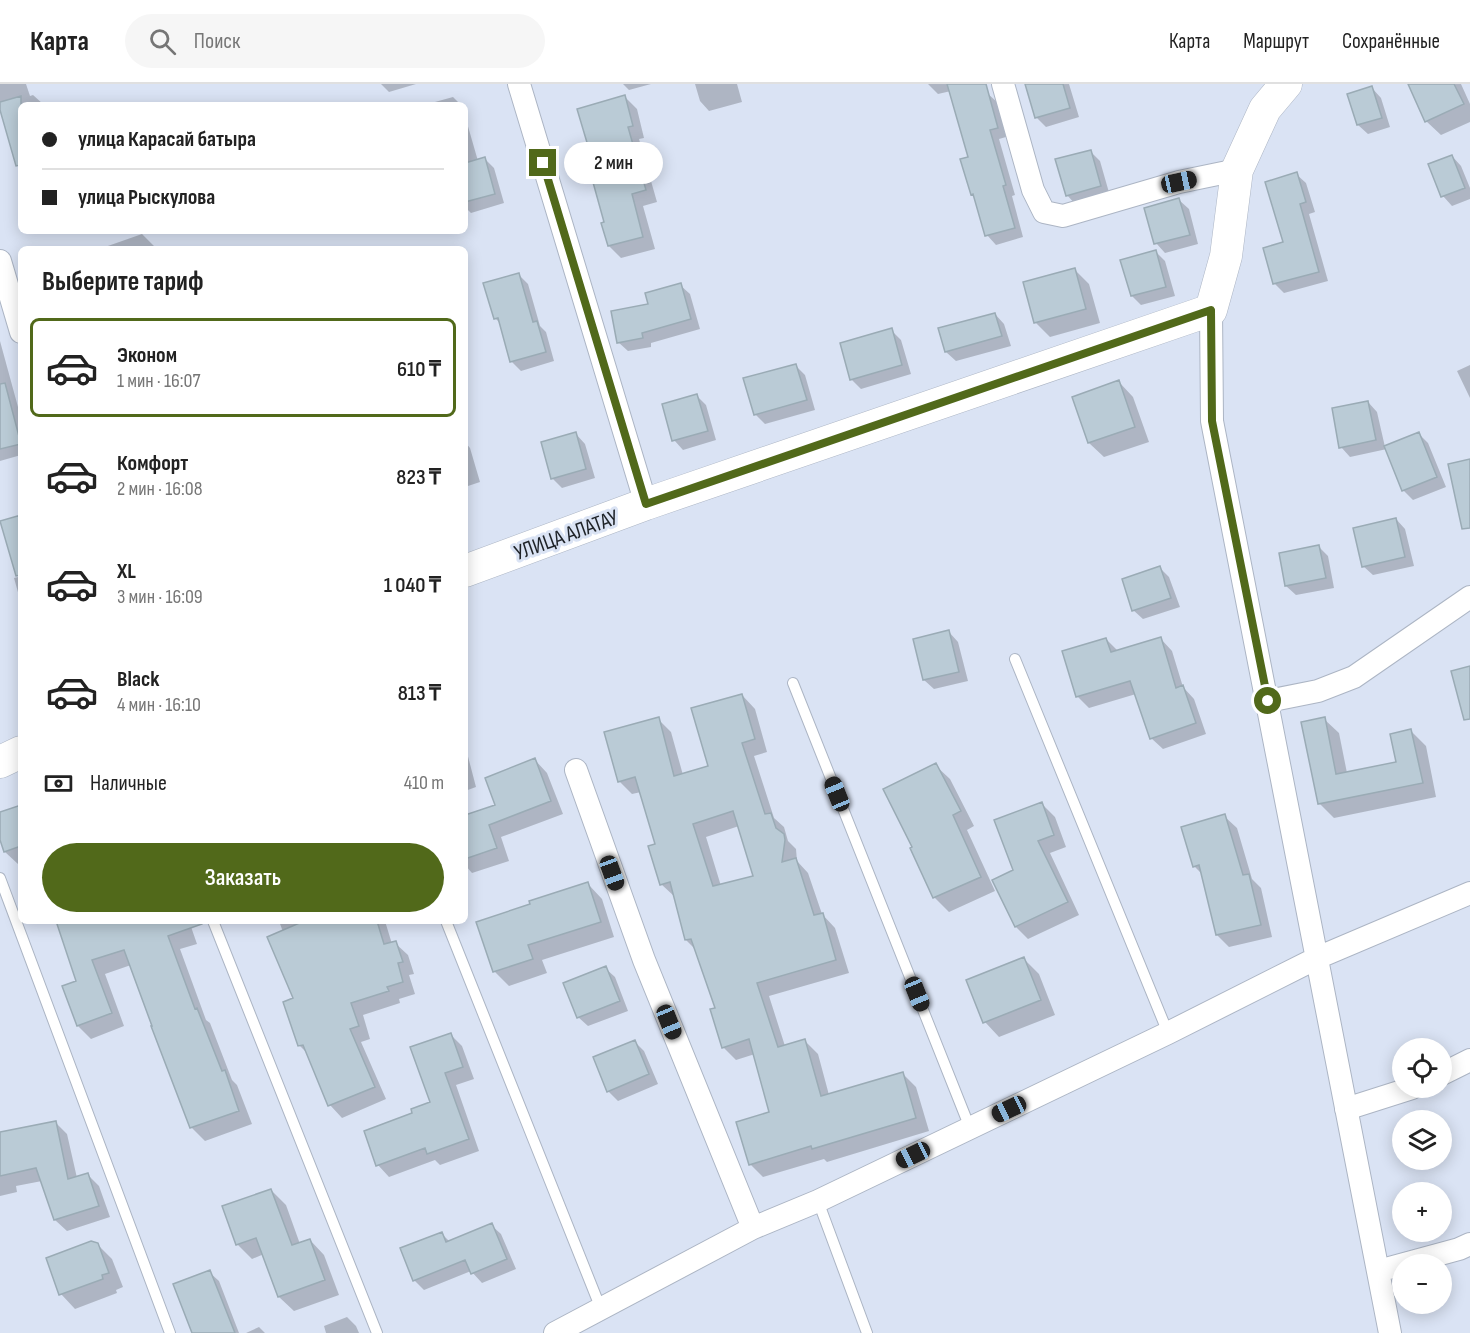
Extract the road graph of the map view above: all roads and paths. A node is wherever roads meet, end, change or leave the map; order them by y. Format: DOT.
graph roads {
  1 [pos="519,84"];
  2 [pos="1003,84"];
  3 [pos="1286,84"];
  4 [pos="1236,170"];
  5 [pos="0,261"];
  6 [pos="1211,310"];
  7 [pos="18,322"];
  8 [pos="646,504"];
  9 [pos="468,570"];
  10 [pos="1470,597"];
  11 [pos="1015,659"];
  12 [pos="793,683"];
  13 [pos="1268,701"];
  14 [pos="18,753"];
  15 [pos="0,762"];
  16 [pos="576,770"];
  17 [pos="0,878"];
  18 [pos="1470,892"];
  19 [pos="214,924"];
  20 [pos="447,924"];
  21 [pos="1317,958"];
  22 [pos="1168,1033"];
  23 [pos="1470,1060"];
  24 [pos="1452,1069"];
  25 [pos="1392,1094"];
  26 [pos="1346,1109"];
  27 [pos="970,1128"];
  28 [pos="818,1201"];
  29 [pos="753,1228"];
  30 [pos="1470,1244"];
  31 [pos="1378,1271"];
  32 [pos="601,1309"];
  33 [pos="170,1333"];
  34 [pos="377,1333"];
  35 [pos="555,1333"];
  36 [pos="867,1333"];
  37 [pos="1389,1333"];
  1 -- 8 [label="street"];
  2 -- 4 [label="street"];
  3 -- 4 [label="street"];
  4 -- 6 [label="street"];
  5 -- 7 [label="street"];
  6 -- 8 [label="street, УЛИЦА АЛАТАУ"];
  6 -- 13 [label="street"];
  8 -- 9 [label="street, УЛИЦА АЛАТАУ"];
  10 -- 13 [label="street"];
  11 -- 22 [label="lane"];
  12 -- 27 [label="lane"];
  13 -- 21 [label="street"];
  14 -- 15 [label="street"];
  16 -- 29 [label="street"];
  17 -- 33 [label="lane"];
  18 -- 21 [label="street"];
  19 -- 34 [label="lane"];
  20 -- 32 [label="lane"];
  21 -- 22 [label="street"];
  21 -- 26 [label="street"];
  22 -- 27 [label="street"];
  23 -- 24 [label="street"];
  25 -- 26 [label="street"];
  26 -- 31 [label="street"];
  27 -- 28 [label="street"];
  28 -- 29 [label="street"];
  28 -- 36 [label="lane"];
  29 -- 32 [label="street"];
  30 -- 31 [label="street"];
  31 -- 37 [label="street"];
  32 -- 35 [label="street"];
}
